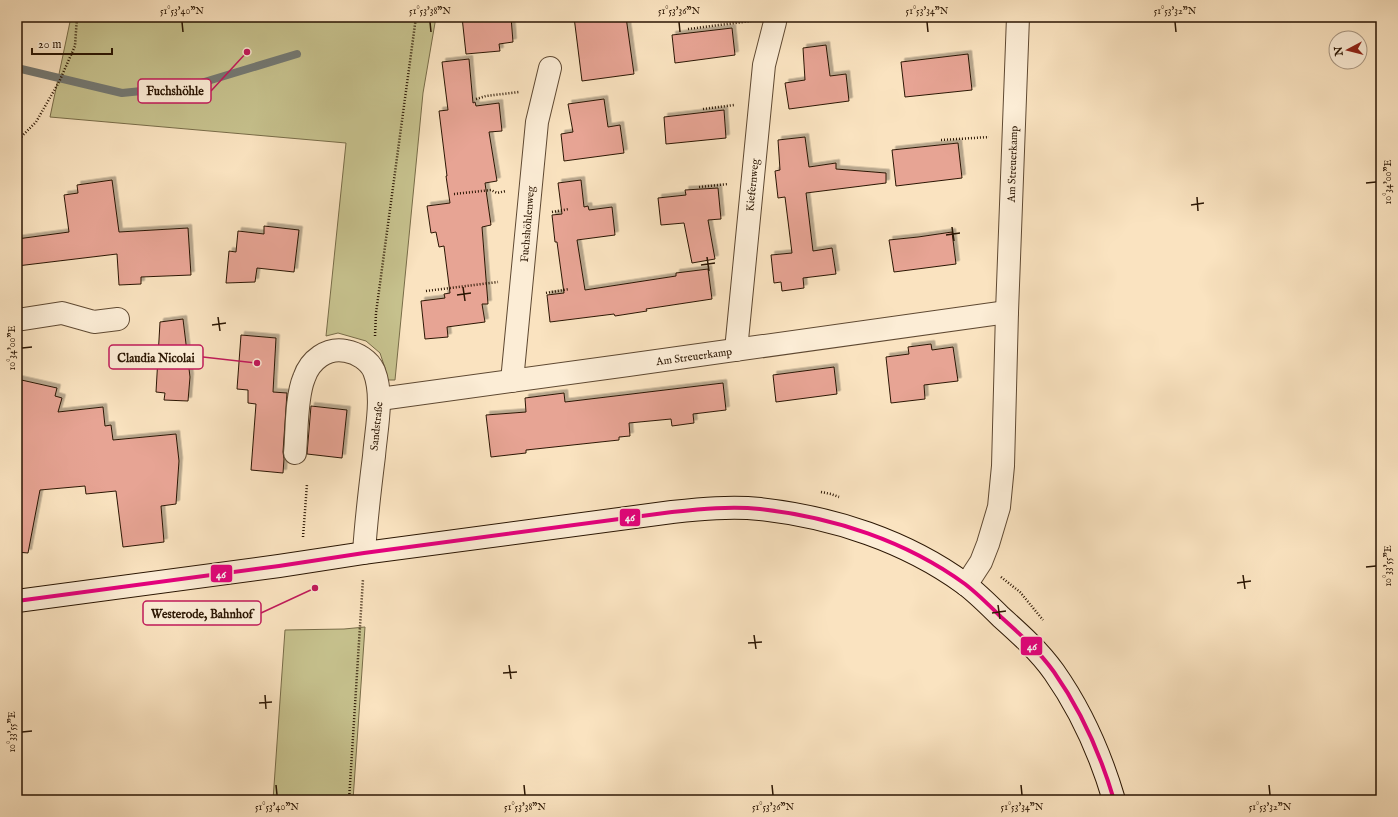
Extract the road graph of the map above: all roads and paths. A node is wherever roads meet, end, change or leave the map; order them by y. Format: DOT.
graph roads {
  1 [pos="76,17"];
  2 [pos="416,17"];
  3 [pos="1018,17"];
  4 [pos="775,22"];
  5 [pos="688,29"];
  6 [pos="550,68"];
  7 [pos="544,89"];
  8 [pos="476,99"];
  9 [pos="760,101"];
  10 [pos="703,109"];
  11 [pos="994,137"];
  12 [pos="941,140"];
  13 [pos="17,141"];
  14 [pos="531,188"];
  15 [pos="454,194"];
  16 [pos="522,279"];
  17 [pos="426,291"];
  18 [pos="1007,312"];
  19 [pos="118,319"];
  20 [pos="17,320"];
  21 [pos="375,342"];
  22 [pos="736,350"];
  23 [pos="512,381"];
  24 [pos="380,398"];
  25 [pos="295,454"];
  26 [pos="307,484"];
  27 [pos="303,537"];
  28 [pos="364,553"];
  29 [pos="966,585"];
  30 [pos="17,601"];
  31 [pos="349,800"];
  32 [pos="1114,800"];
  1 -- 13 [label="path"];
  2 -- 21 [label="path"];
  3 -- 18 [label="street, Am Streuerkamp"];
  4 -- 5 [label="path"];
  4 -- 9 [label="street, Kiefernweg"];
  6 -- 7 [label="street, Fuchshöhlenweg"];
  7 -- 8 [label="path"];
  7 -- 14 [label="street, Fuchshöhlenweg"];
  9 -- 10 [label="path"];
  9 -- 22 [label="street, Kiefernweg"];
  11 -- 12 [label="path"];
  14 -- 15 [label="path"];
  14 -- 16 [label="street, Fuchshöhlenweg"];
  16 -- 17 [label="path"];
  16 -- 23 [label="street, Fuchshöhlenweg"];
  18 -- 22 [label="street, Am Streuerkamp"];
  18 -- 29 [label="street, Am Streuerkamp"];
  19 -- 20 [label="street"];
  22 -- 23 [label="street, Am Streuerkamp"];
  23 -- 24 [label="street, Am Streuerkamp"];
  24 -- 25 [label="street, Sandstraße"];
  24 -- 28 [label="street, Sandstraße"];
  26 -- 27 [label="path"];
  28 -- 29 [label="street"];
  28 -- 30 [label="street"];
  28 -- 31 [label="path"];
  29 -- 32 [label="street"];
}
